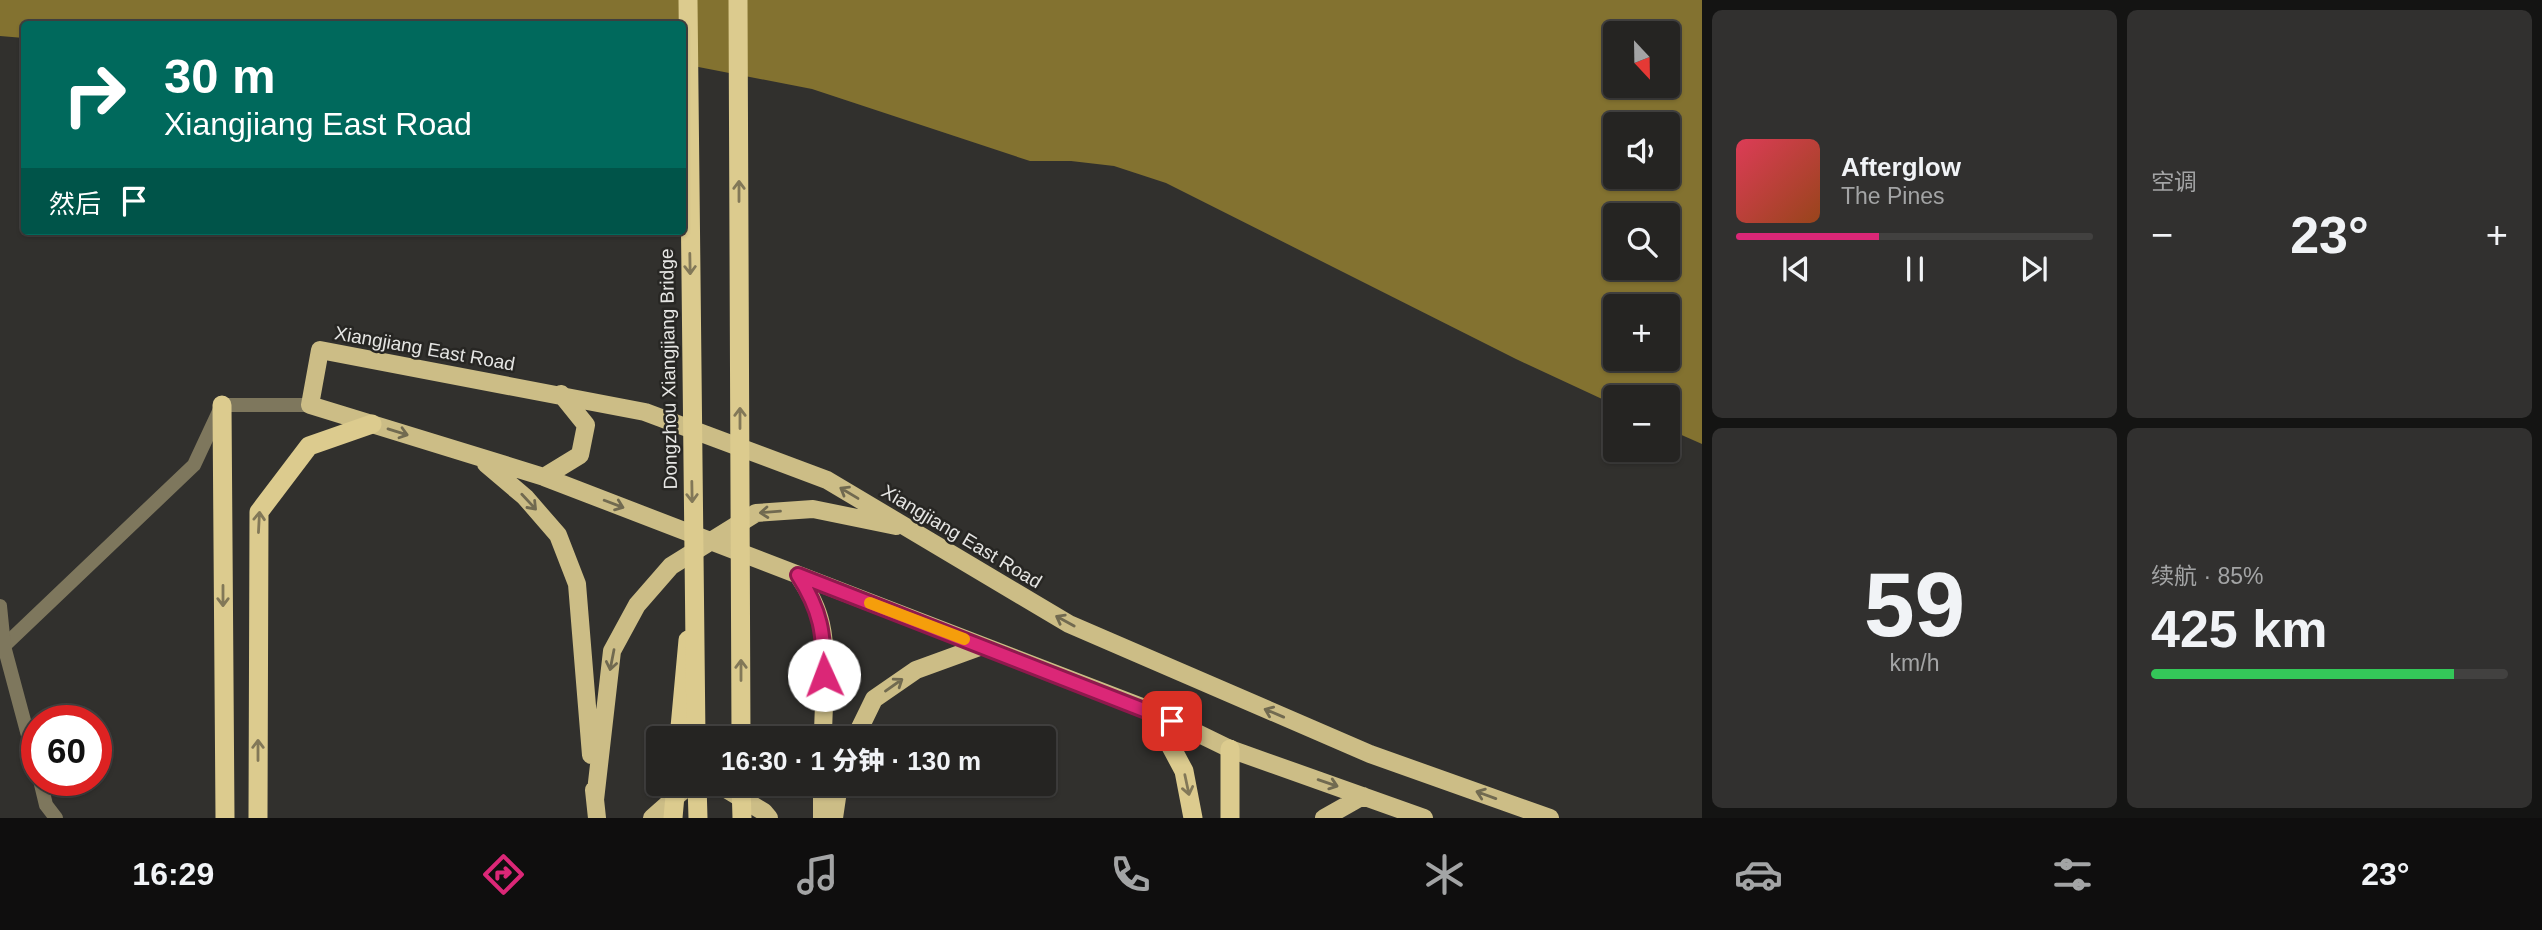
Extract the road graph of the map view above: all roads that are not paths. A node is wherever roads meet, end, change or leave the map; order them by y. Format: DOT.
graph roads {
  1 [pos="688,0"];
  2 [pos="738,0"];
  3 [pos="561,394"];
  4 [pos="222,405"];
  5 [pos="310,405"];
  6 [pos="372,424"];
  7 [pos="478,457"];
  8 [pos="544,477"];
  9 [pos="910,529"];
  10 [pos="710,541"];
  11 [pos="693,572"];
  12 [pos="798,575"];
  13 [pos="0,606"];
  14 [pos="982,646"];
  15 [pos="2,647"];
  16 [pos="1152,711"];
  17 [pos="21,713"];
  18 [pos="681,726"];
  19 [pos="696,726"];
  20 [pos="741,726"];
  21 [pos="823,726"];
  22 [pos="861,726"];
  23 [pos="1230,749"];
  24 [pos="44,796"];
  25 [pos="675,796"];
  26 [pos="697,796"];
  27 [pos="741,796"];
  28 [pos="822,796"];
  29 [pos="837,796"];
  30 [pos="1363,796"];
  31 [pos="596,809"];
  32 [pos="56,818"];
  33 [pos="225,818"];
  34 [pos="258,818"];
  35 [pos="652,818"];
  36 [pos="673,818"];
  37 [pos="698,818"];
  38 [pos="742,818"];
  39 [pos="769,818"];
  40 [pos="822,818"];
  41 [pos="834,818"];
  42 [pos="1193,818"];
  43 [pos="1230,818"];
  44 [pos="1324,818"];
  45 [pos="1424,818"];
  46 [pos="1550,818"];
  1 -- 11 [label="highway, Dongzhou Xiangjiang Bridge, one-way, bridge"];
  20 -- 2 [label="highway, one-way, bridge"];
  3 -- 5 [label="main road, Xiangjiang East Road"];
  3 -- 8 [label="main road"];
  9 -- 3 [label="main road, Xiangjiang East Road, one-way"];
  4 -- 5 [label="street"];
  4 -- 15 [label="street"];
  4 -- 33 [label="highway, one-way"];
  5 -- 6 [label="main road"];
  6 -- 7 [label="main road, one-way"];
  34 -- 6 [label="highway, one-way"];
  7 -- 8 [label="main road"];
  7 -- 31 [label="main road, one-way"];
  8 -- 10 [label="main road, one-way"];
  9 -- 10 [label="main road, one-way"];
  46 -- 9 [label="main road, Xiangjiang East Road, one-way"];
  10 -- 12 [label="main road"];
  10 -- 31 [label="main road, one-way"];
  11 -- 18 [label="highway, bridge"];
  11 -- 19 [label="highway, Dongzhou Xiangjiang Bridge, bridge"];
  12 -- 14 [label="main road"];
  12 -- 21 [label="main road"];
  13 -- 15 [label="street"];
  14 -- 16 [label="main road"];
  22 -- 14 [label="main road, one-way"];
  15 -- 17 [label="street"];
  16 -- 23 [label="main road"];
  16 -- 42 [label="highway, one-way"];
  23 -- 30 [label="main road, one-way"];
  23 -- 43 [label="highway"];
  24 -- 32 [label="street"];
  25 -- 36 [label="highway, bridge"];
  26 -- 37 [label="highway, bridge"];
  27 -- 38 [label="highway, bridge"];
  28 -- 40 [label="main road"];
  29 -- 41 [label="main road"];
  30 -- 44 [label="main road"];
  30 -- 45 [label="main road"];
  35 -- 39 [label="main road"];
}
